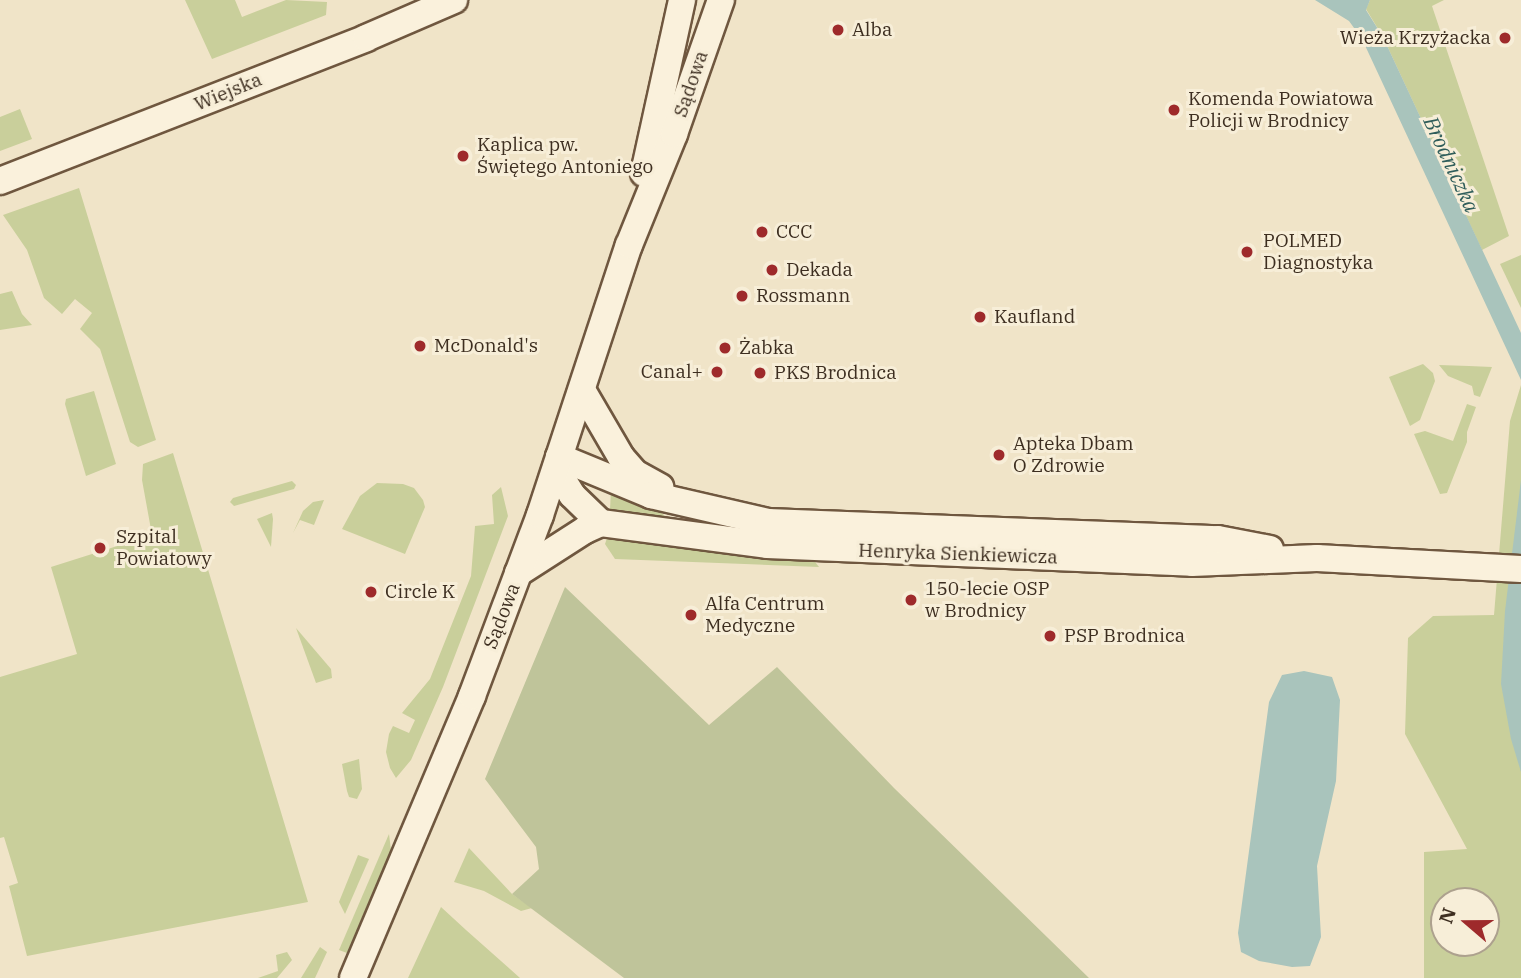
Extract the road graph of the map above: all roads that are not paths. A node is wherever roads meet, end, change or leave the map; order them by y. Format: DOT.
graph roads {
  1 [pos="454,0"];
  2 [pos="682,0"];
  3 [pos="720,0"];
  4 [pos="0,181"];
  5 [pos="629,245"];
  6 [pos="582,390"];
  7 [pos="559,457"];
  8 [pos="699,506"];
  9 [pos="601,523"];
  10 [pos="837,537"];
  11 [pos="1521,569"];
  12 [pos="518,573"];
  13 [pos="353,978"];
  1 -- 4 [label="main road, Wiejska"];
  2 -- 5 [label="main road, Sądowa"];
  3 -- 5 [label="main road, Sądowa"];
  5 -- 6 [label="main road, Sądowa"];
  6 -- 7 [label="main road, Sądowa"];
  6 -- 8 [label="main road, Henryka Sienkiewicza"];
  7 -- 8 [label="main road, Henryka Sienkiewicza"];
  7 -- 9 [label="main road"];
  7 -- 12 [label="main road, Sądowa"];
  8 -- 10 [label="main road, Henryka Sienkiewicza"];
  9 -- 10 [label="main road, Henryka Sienkiewicza"];
  9 -- 12 [label="main road"];
  10 -- 11 [label="main road, Henryka Sienkiewicza"];
  12 -- 13 [label="main road, Sądowa"];
}
